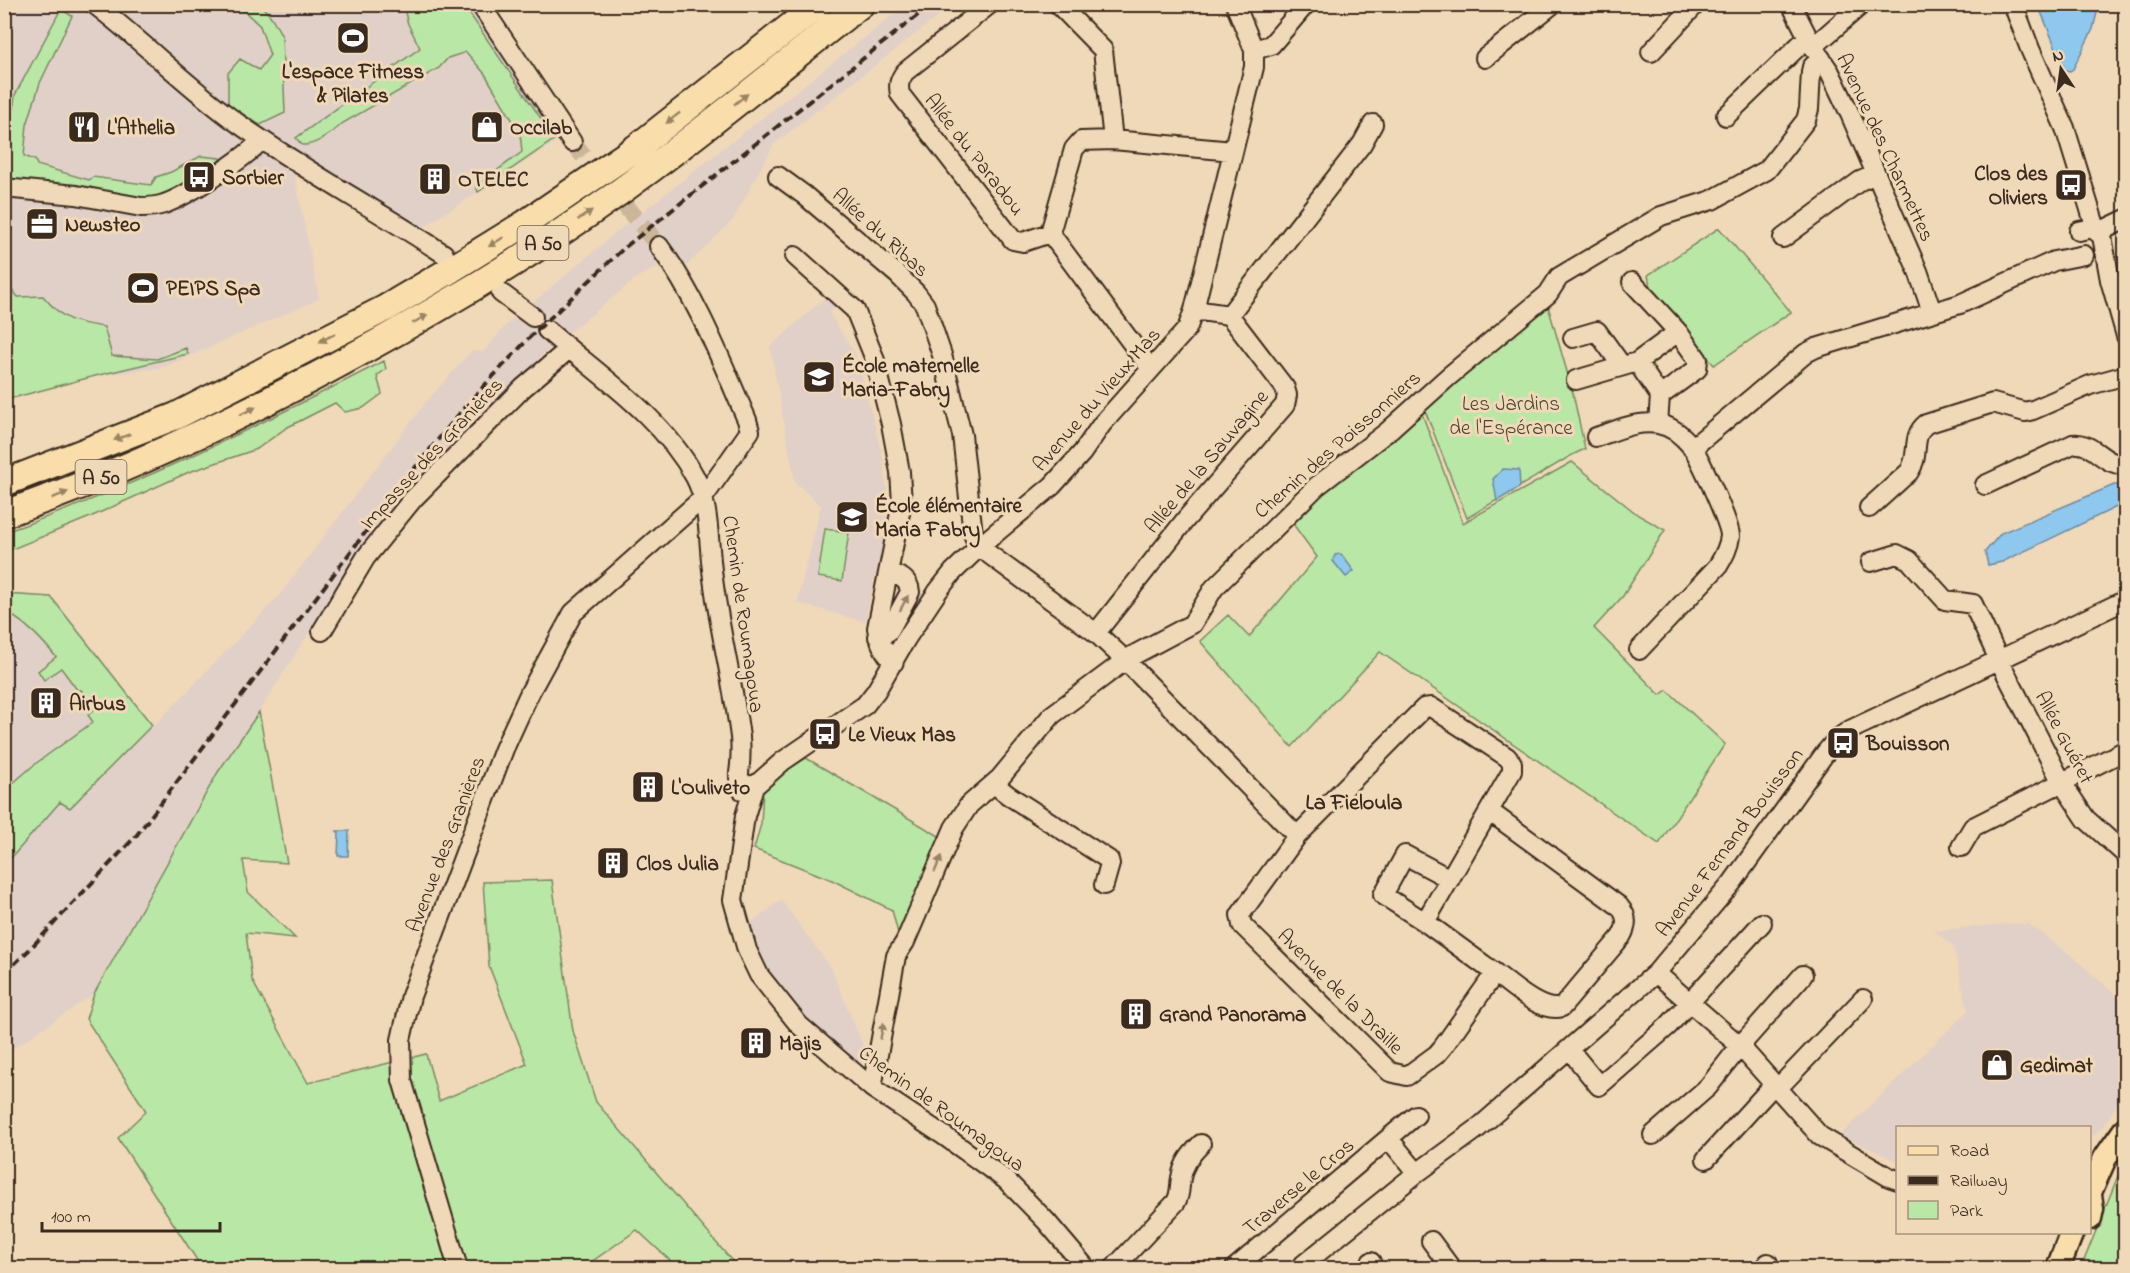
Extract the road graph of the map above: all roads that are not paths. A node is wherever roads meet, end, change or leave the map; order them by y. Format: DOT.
graph roads {
  1 [pos="94,4"];
  2 [pos="480,4"];
  3 [pos="819,4"];
  4 [pos="861,4"];
  5 [pos="990,4"];
  6 [pos="1058,4"];
  7 [pos="1235,4"];
  8 [pos="1306,4"];
  9 [pos="1553,4"];
  10 [pos="1696,4"];
  11 [pos="1791,4"];
  12 [pos="1862,4"];
  13 [pos="2013,4"];
  14 [pos="1814,47"];
  15 [pos="1254,50"];
  16 [pos="1651,52"];
  17 [pos="1485,58"];
  18 [pos="1726,116"];
  19 [pos="1373,124"];
  20 [pos="261,140"];
  21 [pos="1113,140"];
  22 [pos="572,142"];
  23 [pos="1233,151"];
  24 [pos="1876,174"];
  25 [pos="778,176"];
  26 [pos="4,188"];
  27 [pos="2126,219"];
  28 [pos="1050,233"];
  29 [pos="1783,238"];
  30 [pos="2089,241"];
  31 [pos="659,246"];
  32 [pos="444,254"];
  33 [pos="795,256"];
  34 [pos="1632,282"];
  35 [pos="501,293"];
  36 [pos="1194,310"];
  37 [pos="1932,312"];
  38 [pos="1229,315"];
  39 [pos="533,317"];
  40 [pos="547,330"];
  41 [pos="1678,332"];
  42 [pos="2126,336"];
  43 [pos="1572,338"];
  44 [pos="569,350"];
  45 [pos="1630,364"];
  46 [pos="1151,369"];
  47 [pos="2126,375"];
  48 [pos="1576,380"];
  49 [pos="1660,396"];
  50 [pos="1658,424"];
  51 [pos="1596,437"];
  52 [pos="1692,448"];
  53 [pos="2126,464"];
  54 [pos="4,483"];
  55 [pos="1985,485"];
  56 [pos="703,498"];
  57 [pos="1869,508"];
  58 [pos="4,514"];
  59 [pos="980,546"];
  60 [pos="1871,562"];
  61 [pos="889,573"];
  62 [pos="2126,600"];
  63 [pos="322,631"];
  64 [pos="1096,633"];
  65 [pos="878,637"];
  66 [pos="1638,650"];
  67 [pos="1125,660"];
  68 [pos="1999,660"];
  69 [pos="894,662"];
  70 [pos="2126,750"];
  71 [pos="751,773"];
  72 [pos="2062,783"];
  73 [pos="994,784"];
  74 [pos="1489,811"];
  75 [pos="1297,836"];
  76 [pos="1961,847"];
  77 [pos="2126,855"];
  78 [pos="1450,879"];
  79 [pos="1104,885"];
  80 [pos="1425,922"];
  81 [pos="1762,923"];
  82 [pos="1495,973"];
  83 [pos="1656,973"];
  84 [pos="1803,975"];
  85 [pos="1863,999"];
  86 [pos="1690,1003"];
  87 [pos="1740,1046"];
  88 [pos="1577,1059"];
  89 [pos="872,1088"];
  90 [pos="1778,1088"];
  91 [pos="2126,1114"];
  92 [pos="1416,1115"];
  93 [pos="2126,1128"];
  94 [pos="1653,1135"];
  95 [pos="1389,1138"];
  96 [pos="1201,1144"];
  97 [pos="1706,1159"];
  98 [pos="2091,1162"];
  99 [pos="1417,1173"];
  100 [pos="1896,1179"];
  101 [pos="2091,1192"];
  102 [pos="2053,1234"];
  103 [pos="2072,1234"];
  104 [pos="1431,1241"];
  105 [pos="458,1269"];
  106 [pos="1086,1269"];
  107 [pos="1114,1269"];
  108 [pos="1235,1269"];
  109 [pos="1299,1269"];
  110 [pos="1451,1269"];
  111 [pos="2052,1269"];
  112 [pos="2058,1269"];
  1 -- 20 [label="street"];
  2 -- 22 [label="street"];
  3 -- 54 [label="highway, A 50, one-way"];
  58 -- 4 [label="highway, A 50, one-way"];
  5 -- 28 [label="street, Allée du Paradou"];
  6 -- 21 [label="street"];
  7 -- 15 [label="street, Avenue du Vieux Mas"];
  8 -- 15 [label="street"];
  9 -- 17 [label="street"];
  10 -- 16 [label="street"];
  11 -- 14 [label="street, Avenue des Charmettes"];
  12 -- 14 [label="street, Chemin des Poissonniers"];
  13 -- 30 [label="street"];
  14 -- 18 [label="street"];
  14 -- 24 [label="street, Avenue des Charmettes"];
  14 -- 67 [label="street, Chemin des Poissonniers"];
  15 -- 23 [label="street, Avenue du Vieux Mas"];
  19 -- 38 [label="street"];
  20 -- 26 [label="street"];
  20 -- 32 [label="street"];
  21 -- 23 [label="street"];
  21 -- 28 [label="street"];
  23 -- 36 [label="street, Avenue du Vieux Mas"];
  24 -- 29 [label="street"];
  24 -- 37 [label="street, Avenue des Charmettes"];
  25 -- 59 [label="street, Allée du Ribas"];
  27 -- 30 [label="street"];
  28 -- 46 [label="street"];
  30 -- 37 [label="street"];
  30 -- 42 [label="street"];
  31 -- 56 [label="street, Chemin de Roumagoua"];
  33 -- 61 [label="street"];
  34 -- 41 [label="street"];
  35 -- 39 [label="street"];
  36 -- 38 [label="street"];
  36 -- 46 [label="street, Avenue du Vieux Mas"];
  37 -- 52 [label="street"];
  38 -- 64 [label="street, Allée de la Sauvagine"];
  40 -- 44 [label="street"];
  41 -- 45 [label="street"];
  41 -- 49 [label="street"];
  43 -- 45 [label="street"];
  44 -- 56 [label="street"];
  44 -- 63 [label="street, Impasse des Granières"];
  45 -- 48 [label="street"];
  45 -- 49 [label="street"];
  46 -- 59 [label="street, Avenue du Vieux Mas"];
  47 -- 57 [label="street"];
  49 -- 50 [label="street"];
  50 -- 51 [label="street"];
  50 -- 52 [label="street"];
  52 -- 66 [label="street"];
  53 -- 55 [label="street"];
  56 -- 71 [label="street, Chemin de Roumagoua"];
  56 -- 105 [label="street, Avenue des Granières"];
  59 -- 64 [label="street"];
  59 -- 69 [label="street, Avenue du Vieux Mas"];
  60 -- 68 [label="street, Allée Guéret"];
  61 -- 65 [label="street"];
  65 -- 61 [label="street, one-way"];
  62 -- 68 [label="street, Avenue Fernand Bouisson"];
  64 -- 67 [label="street"];
  65 -- 69 [label="street"];
  67 -- 73 [label="street, Chemin des Poissonniers"];
  67 -- 75 [label="street"];
  68 -- 72 [label="street, Allée Guéret"];
  68 -- 83 [label="street, Avenue Fernand Bouisson"];
  69 -- 71 [label="street, Avenue du Vieux Mas"];
  70 -- 72 [label="street"];
  71 -- 89 [label="street, Chemin de Roumagoua"];
  72 -- 76 [label="street"];
  72 -- 77 [label="street, Allée Guéret"];
  73 -- 79 [label="street"];
  89 -- 73 [label="street, Chemin des Poissonniers, one-way"];
  74 -- 75 [label="street, Avenue de la Draille"];
  74 -- 78 [label="street, Avenue de la Draille"];
  74 -- 82 [label="street"];
  75 -- 82 [label="street, Avenue de la Draille"];
  78 -- 80 [label="street, Avenue de la Draille"];
  78 -- 80 [label="street"];
  80 -- 82 [label="street"];
  81 -- 86 [label="street"];
  83 -- 86 [label="street"];
  83 -- 99 [label="street, Avenue Fernand Bouisson"];
  84 -- 87 [label="street"];
  85 -- 90 [label="street"];
  86 -- 87 [label="street"];
  86 -- 88 [label="street"];
  87 -- 90 [label="street"];
  87 -- 94 [label="street"];
  89 -- 106 [label="street, Chemin de Roumagoua"];
  90 -- 97 [label="street"];
  90 -- 100 [label="street"];
  91 -- 98 [label="main road"];
  92 -- 95 [label="street, Traverse le Cros"];
  93 -- 101 [label="main road"];
  95 -- 99 [label="street"];
  95 -- 108 [label="street, Traverse le Cros"];
  96 -- 107 [label="street"];
  99 -- 109 [label="street, Avenue Fernand Bouisson"];
  102 -- 111 [label="main road"];
  103 -- 112 [label="main road"];
  104 -- 110 [label="street"];
}
